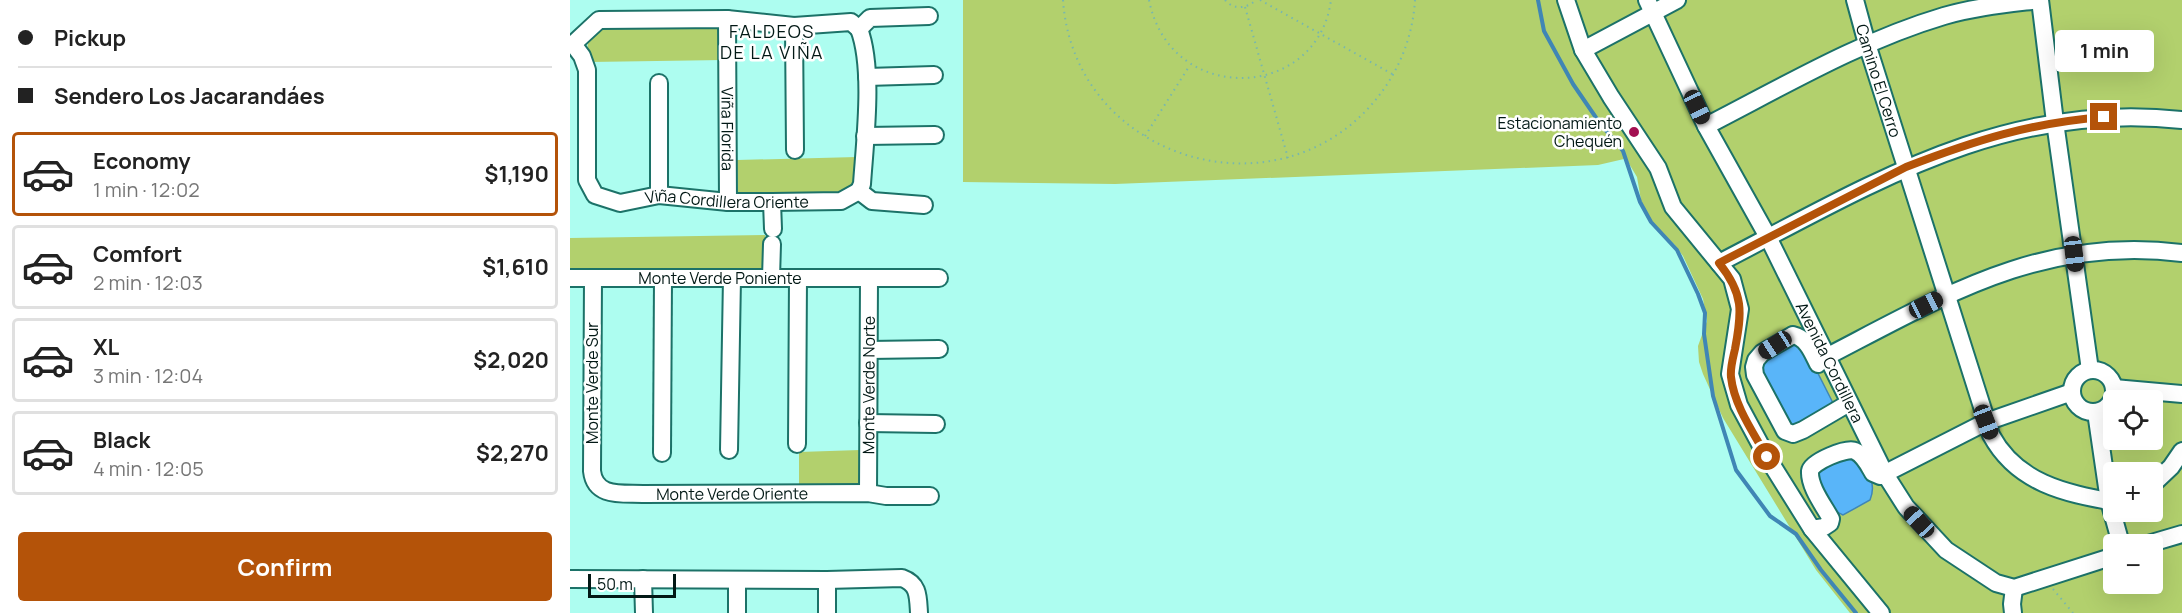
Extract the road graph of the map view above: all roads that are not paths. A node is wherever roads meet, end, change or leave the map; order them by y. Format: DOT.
graph roads {
  1 [pos="1566,0"];
  2 [pos="1677,0"];
  3 [pos="1855,0"];
  4 [pos="2040,0"];
  5 [pos="1650,6"];
  6 [pos="929,16"];
  7 [pos="727,19"];
  8 [pos="794,26"];
  9 [pos="859,29"];
  10 [pos="571,44"];
  11 [pos="1867,44"];
  12 [pos="1583,50"];
  13 [pos="934,75"];
  14 [pos="867,77"];
  15 [pos="659,83"];
  16 [pos="2182,120"];
  17 [pos="2055,122"];
  18 [pos="1706,126"];
  19 [pos="936,135"];
  20 [pos="865,136"];
  21 [pos="795,150"];
  22 [pos="1906,167"];
  23 [pos="859,191"];
  24 [pos="658,195"];
  25 [pos="728,202"];
  26 [pos="772,202"];
  27 [pos="924,205"];
  28 [pos="1768,237"];
  29 [pos="2182,253"];
  30 [pos="2074,254"];
  31 [pos="1719,263"];
  32 [pos="570,278"];
  33 [pos="593,278"];
  34 [pos="663,278"];
  35 [pos="732,278"];
  36 [pos="771,278"];
  37 [pos="798,278"];
  38 [pos="869,278"];
  39 [pos="939,278"];
  40 [pos="1946,295"];
  41 [pos="939,349"];
  42 [pos="869,350"];
  43 [pos="1826,357"];
  44 [pos="2090,370"];
  45 [pos="2114,388"];
  46 [pos="2072,392"];
  47 [pos="2182,394"];
  48 [pos="1844,405"];
  49 [pos="2096,412"];
  50 [pos="1986,422"];
  51 [pos="868,423"];
  52 [pos="936,424"];
  53 [pos="797,444"];
  54 [pos="729,450"];
  55 [pos="2182,451"];
  56 [pos="663,453"];
  57 [pos="2104,462"];
  58 [pos="1885,474"];
  59 [pos="2163,475"];
  60 [pos="597,487"];
  61 [pos="868,493"];
  62 [pos="930,496"];
  63 [pos="2103,499"];
  64 [pos="1812,529"];
  65 [pos="2182,534"];
  66 [pos="2163,540"];
  67 [pos="2103,559"];
  68 [pos="570,579"];
  69 [pos="643,579"];
  70 [pos="737,580"];
  71 [pos="827,580"];
  72 [pos="2014,588"];
  73 [pos="644,613"];
  74 [pos="737,613"];
  75 [pos="827,613"];
  76 [pos="918,613"];
  77 [pos="1881,613"];
  78 [pos="2013,613"];
  1 -- 12 [label="street"];
  2 -- 5 [label="street"];
  3 -- 11 [label="street, Camino El Cerro"];
  4 -- 11 [label="street"];
  4 -- 17 [label="street"];
  5 -- 12 [label="street"];
  5 -- 18 [label="street, Avenida Cordillera"];
  6 -- 9 [label="street"];
  7 -- 8 [label="street"];
  7 -- 10 [label="street"];
  7 -- 25 [label="street, Viña Florida"];
  8 -- 9 [label="street"];
  8 -- 21 [label="street"];
  9 -- 14 [label="street"];
  10 -- 24 [label="street, Viña Cordillera Oriente"];
  11 -- 18 [label="street"];
  11 -- 22 [label="street, Camino El Cerro"];
  12 -- 31 [label="street"];
  13 -- 14 [label="street"];
  14 -- 20 [label="street"];
  15 -- 24 [label="street"];
  16 -- 17 [label="street"];
  17 -- 22 [label="street"];
  17 -- 30 [label="street"];
  18 -- 28 [label="street, Avenida Cordillera"];
  19 -- 20 [label="street"];
  20 -- 23 [label="street"];
  22 -- 28 [label="street"];
  22 -- 40 [label="street, Camino El Cerro"];
  23 -- 26 [label="street, Viña Cordillera Oriente"];
  23 -- 27 [label="street"];
  24 -- 25 [label="street, Viña Cordillera Oriente"];
  25 -- 26 [label="street, Viña Cordillera Oriente"];
  26 -- 36 [label="street"];
  28 -- 31 [label="street"];
  28 -- 43 [label="street, Avenida Cordillera"];
  29 -- 30 [label="street"];
  30 -- 40 [label="street"];
  30 -- 44 [label="street"];
  31 -- 64 [label="street"];
  32 -- 33 [label="street, Monte Verde Poniente"];
  33 -- 34 [label="street, Monte Verde Poniente"];
  33 -- 60 [label="street, Monte Verde Sur"];
  34 -- 35 [label="street, Monte Verde Poniente"];
  34 -- 56 [label="street"];
  35 -- 36 [label="street, Monte Verde Poniente"];
  35 -- 54 [label="street"];
  36 -- 37 [label="street, Monte Verde Poniente"];
  37 -- 38 [label="street, Monte Verde Poniente"];
  37 -- 53 [label="street"];
  38 -- 39 [label="street, Monte Verde Poniente"];
  38 -- 42 [label="street, Monte Verde Norte"];
  40 -- 43 [label="street"];
  40 -- 50 [label="street, Camino El Cerro"];
  41 -- 42 [label="street"];
  42 -- 51 [label="street, Monte Verde Norte"];
  43 -- 48 [label="street, Avenida Cordillera"];
  44 -- 45 [label="street"];
  44 -- 46 [label="street"];
  45 -- 47 [label="street"];
  45 -- 49 [label="street"];
  46 -- 49 [label="street"];
  46 -- 50 [label="street"];
  48 -- 48 [label="street"];
  48 -- 58 [label="street, Avenida Cordillera"];
  49 -- 57 [label="street"];
  50 -- 58 [label="street"];
  50 -- 63 [label="street, Camino El Cerro"];
  51 -- 52 [label="street"];
  51 -- 61 [label="street, Monte Verde Norte"];
  55 -- 59 [label="street"];
  58 -- 64 [label="street"];
  58 -- 72 [label="street, Avenida Cordillera"];
  60 -- 61 [label="street, Monte Verde Oriente"];
  61 -- 62 [label="street, Monte Verde Oriente"];
  64 -- 77 [label="street"];
  65 -- 66 [label="street"];
  67 -- 72 [label="street"];
  68 -- 69 [label="street"];
  69 -- 70 [label="street"];
  69 -- 73 [label="street"];
  70 -- 71 [label="street"];
  70 -- 74 [label="street"];
  71 -- 75 [label="street"];
  71 -- 76 [label="street"];
  72 -- 78 [label="street"];
}
